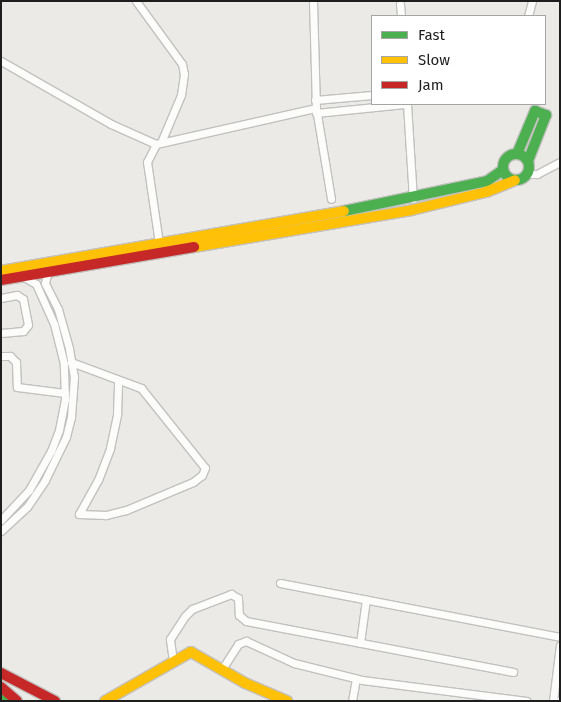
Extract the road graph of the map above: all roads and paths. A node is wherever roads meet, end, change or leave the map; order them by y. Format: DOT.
graph roads {
  1 [pos="136,1"];
  2 [pos="312,1"];
  3 [pos="532,1"];
  4 [pos="400,4"];
  5 [pos="401,15"];
  6 [pos="528,15"];
  7 [pos="1,61"];
  8 [pos="371,95"];
  9 [pos="315,100"];
  10 [pos="391,105"];
  11 [pos="406,105"];
  12 [pos="316,110"];
  13 [pos="159,142"];
  14 [pos="517,154"];
  15 [pos="528,161"];
  16 [pos="560,162"];
  17 [pos="503,170"];
  18 [pos="527,174"];
  19 [pos="515,180"];
  20 [pos="331,199"];
  21 [pos="413,199"];
  22 [pos="158,243"];
  23 [pos="1,271"];
  24 [pos="48,272"];
  25 [pos="22,276"];
  26 [pos="1,280"];
  27 [pos="1,298"];
  28 [pos="1,334"];
  29 [pos="1,356"];
  30 [pos="71,362"];
  31 [pos="118,380"];
  32 [pos="65,392"];
  33 [pos="1,520"];
  34 [pos="1,531"];
  35 [pos="280,583"];
  36 [pos="366,599"];
  37 [pos="560,637"];
  38 [pos="360,643"];
  39 [pos="560,645"];
  40 [pos="174,660"];
  41 [pos="222,669"];
  42 [pos="513,672"];
  43 [pos="1,673"];
  44 [pos="356,679"];
  45 [pos="1,687"];
  46 [pos="17,701"];
  47 [pos="55,701"];
  48 [pos="105,701"];
  49 [pos="287,701"];
  50 [pos="352,701"];
  51 [pos="527,701"];
  52 [pos="553,701"];
  1 -- 13 [label="street"];
  2 -- 9 [label="street"];
  3 -- 6 [label="street"];
  4 -- 5 [label="street"];
  7 -- 13 [label="street"];
  8 -- 9 [label="street"];
  9 -- 12 [label="street"];
  10 -- 12 [label="street"];
  11 -- 21 [label="street"];
  12 -- 13 [label="street"];
  12 -- 20 [label="street"];
  13 -- 22 [label="street"];
  14 -- 15 [label="street"];
  14 -- 15 [label="street"];
  14 -- 17 [label="street"];
  15 -- 18 [label="street"];
  16 -- 18 [label="street"];
  17 -- 19 [label="street"];
  17 -- 21 [label="street"];
  18 -- 19 [label="street"];
  19 -- 24 [label="street"];
  21 -- 22 [label="street"];
  22 -- 23 [label="street"];
  24 -- 25 [label="street"];
  24 -- 30 [label="street"];
  25 -- 26 [label="street"];
  25 -- 32 [label="street"];
  27 -- 28 [label="street"];
  29 -- 32 [label="street"];
  30 -- 31 [label="street"];
  30 -- 34 [label="street"];
  31 -- 31 [label="street"];
  32 -- 33 [label="street"];
  35 -- 36 [label="street"];
  36 -- 37 [label="street"];
  36 -- 38 [label="street"];
  38 -- 40 [label="street"];
  38 -- 42 [label="street"];
  39 -- 52 [label="street"];
  40 -- 41 [label="street"];
  40 -- 48 [label="street"];
  41 -- 44 [label="street"];
  41 -- 49 [label="street"];
  43 -- 47 [label="street"];
  44 -- 50 [label="street"];
  44 -- 51 [label="street"];
  45 -- 46 [label="street"];
}
